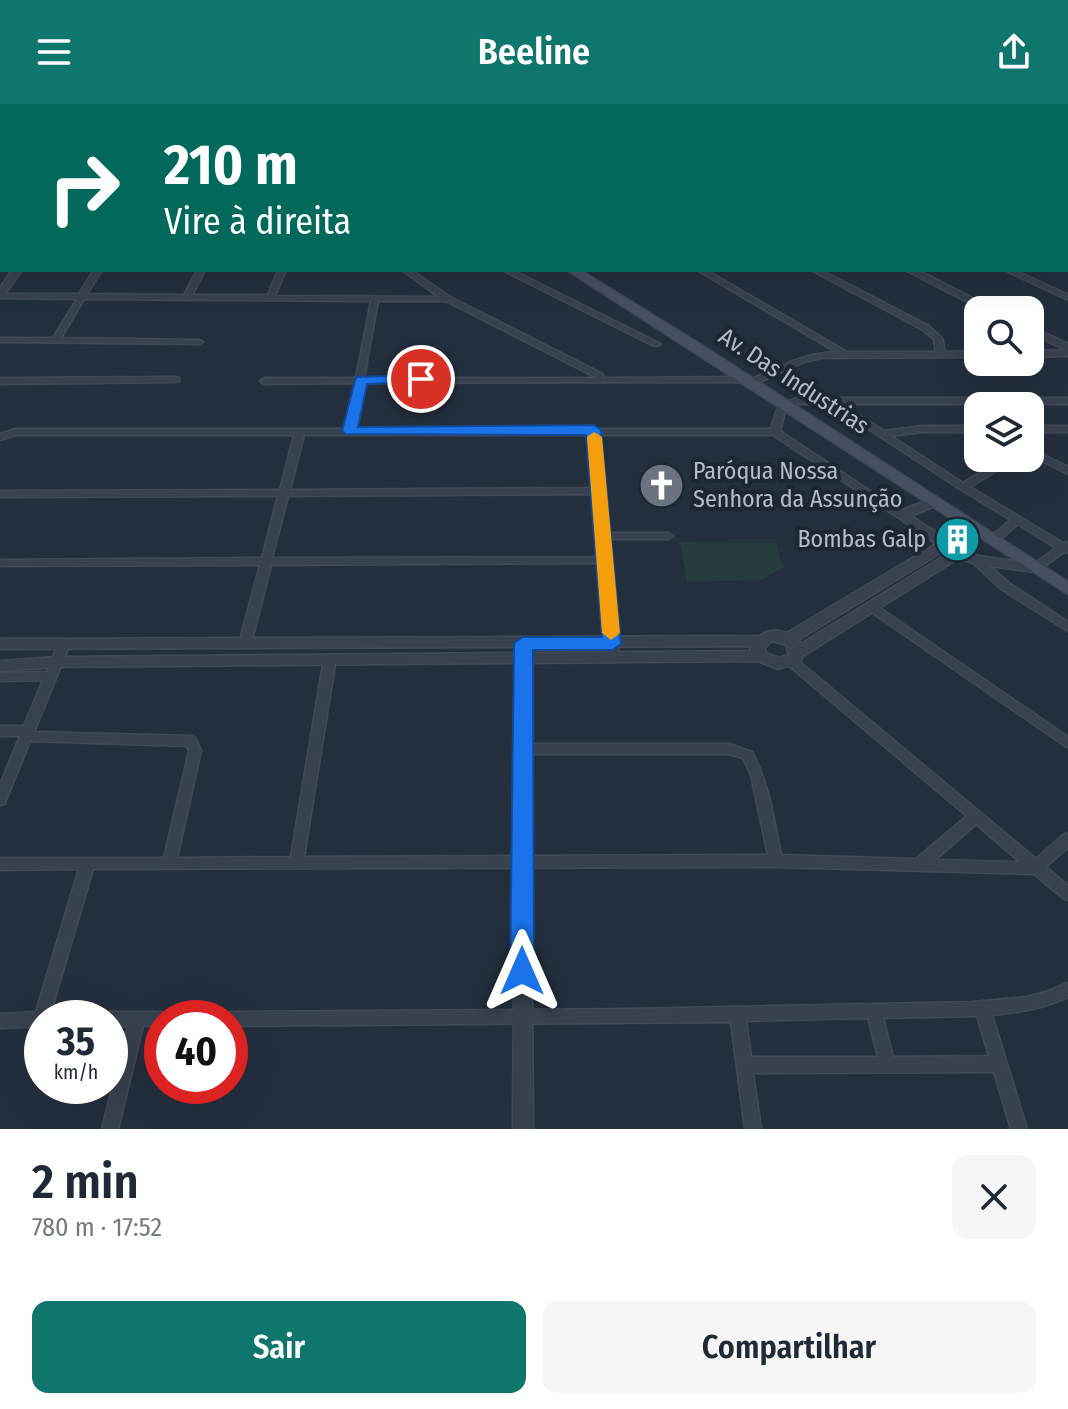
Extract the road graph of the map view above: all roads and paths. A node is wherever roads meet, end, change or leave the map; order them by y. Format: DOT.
graph roads {
  1 [pos="16,272"];
  2 [pos="97,272"];
  3 [pos="200,272"];
  4 [pos="281,272"];
  5 [pos="409,272"];
  6 [pos="510,272"];
  7 [pos="575,272"];
  8 [pos="704,272"];
  9 [pos="819,272"];
  10 [pos="914,272"];
  11 [pos="1012,272"];
  12 [pos="0,296"];
  13 [pos="81,296"];
  14 [pos="187,297"];
  15 [pos="271,297"];
  16 [pos="964,297"];
  17 [pos="375,298"];
  18 [pos="1068,298"];
  19 [pos="447,299"];
  20 [pos="1044,337"];
  21 [pos="0,340"];
  22 [pos="55,341"];
  23 [pos="199,342"];
  24 [pos="657,344"];
  25 [pos="1068,351"];
  26 [pos="843,353"];
  27 [pos="1044,353"];
  28 [pos="941,354"];
  29 [pos="964,354"];
  30 [pos="604,379"];
  31 [pos="176,380"];
  32 [pos="361,380"];
  33 [pos="0,381"];
  34 [pos="264,381"];
  35 [pos="748,381"];
  36 [pos="832,401"];
  37 [pos="1068,401"];
  38 [pos="784,404"];
  39 [pos="964,429"];
  40 [pos="1044,429"];
  41 [pos="1068,429"];
  42 [pos="594,430"];
  43 [pos="300,431"];
  44 [pos="350,431"];
  45 [pos="775,432"];
  46 [pos="881,434"];
  47 [pos="0,437"];
  48 [pos="1044,458"];
  49 [pos="1068,471"];
  50 [pos="988,472"];
  51 [pos="963,487"];
  52 [pos="599,491"];
  53 [pos="282,493"];
  54 [pos="0,494"];
  55 [pos="936,501"];
  56 [pos="901,515"];
  57 [pos="1018,519"];
  58 [pos="604,536"];
  59 [pos="668,536"];
  60 [pos="993,540"];
  61 [pos="944,545"];
  62 [pos="1066,547"];
  63 [pos="958,553"];
  64 [pos="607,560"];
  65 [pos="976,560"];
  66 [pos="268,562"];
  67 [pos="0,563"];
  68 [pos="1035,568"];
  69 [pos="897,573"];
  70 [pos="910,582"];
  71 [pos="1068,589"];
  72 [pos="871,606"];
  73 [pos="1068,627"];
  74 [pos="789,639"];
  75 [pos="0,644"];
  76 [pos="64,644"];
  77 [pos="245,644"];
  78 [pos="759,648"];
  79 [pos="523,650"];
  80 [pos="612,650"];
  81 [pos="794,657"];
  82 [pos="330,658"];
  83 [pos="0,666"];
  84 [pos="53,669"];
  85 [pos="0,677"];
  86 [pos="0,731"];
  87 [pos="27,734"];
  88 [pos="1068,743"];
  89 [pos="523,749"];
  90 [pos="0,800"];
  91 [pos="975,817"];
  92 [pos="1068,839"];
  93 [pos="297,861"];
  94 [pos="776,861"];
  95 [pos="522,862"];
  96 [pos="0,864"];
  97 [pos="169,864"];
  98 [pos="919,865"];
  99 [pos="87,866"];
  100 [pos="1035,868"];
  101 [pos="1068,894"];
  102 [pos="1068,990"];
  103 [pos="48,1000"];
  104 [pos="982,1007"];
  105 [pos="874,1011"];
  106 [pos="738,1015"];
  107 [pos="523,1018"];
  108 [pos="128,1019"];
  109 [pos="137,1019"];
  110 [pos="144,1019"];
  111 [pos="248,1019"];
  112 [pos="24,1020"];
  113 [pos="0,1021"];
  114 [pos="887,1064"];
  115 [pos="999,1064"];
  116 [pos="744,1065"];
  117 [pos="110,1129"];
  118 [pos="523,1129"];
  119 [pos="753,1129"];
  120 [pos="1019,1129"];
  1 -- 12 [label="street"];
  2 -- 13 [label="street"];
  3 -- 14 [label="street"];
  4 -- 15 [label="street"];
  5 -- 19 [label="street"];
  6 -- 24 [label="street"];
  7 -- 35 [label="main road, Av. Das Industrias"];
  8 -- 26 [label="street"];
  9 -- 28 [label="street"];
  10 -- 16 [label="street"];
  11 -- 18 [label="street"];
  12 -- 13 [label="street"];
  13 -- 14 [label="street"];
  13 -- 22 [label="street"];
  14 -- 15 [label="street"];
  15 -- 17 [label="street"];
  17 -- 19 [label="street"];
  17 -- 32 [label="street"];
  19 -- 30 [label="street"];
  20 -- 25 [label="street"];
  21 -- 22 [label="street"];
  22 -- 23 [label="street"];
  25 -- 27 [label="street"];
  26 -- 28 [label="street"];
  26 -- 35 [label="street"];
  28 -- 29 [label="street"];
  30 -- 32 [label="street"];
  30 -- 35 [label="street"];
  31 -- 33 [label="street"];
  32 -- 34 [label="street"];
  32 -- 44 [label="street"];
  35 -- 38 [label="main road, Av. Das Industrias"];
  36 -- 37 [label="street"];
  36 -- 38 [label="street"];
  36 -- 46 [label="street"];
  38 -- 45 [label="street"];
  38 -- 55 [label="main road, Av. Das Industrias"];
  39 -- 46 [label="street"];
  40 -- 41 [label="street"];
  42 -- 44 [label="street"];
  42 -- 45 [label="street"];
  42 -- 52 [label="street"];
  43 -- 44 [label="street"];
  43 -- 47 [label="street"];
  43 -- 53 [label="street"];
  45 -- 56 [label="street"];
  46 -- 51 [label="street"];
  48 -- 49 [label="street"];
  50 -- 51 [label="street"];
  51 -- 57 [label="street"];
  52 -- 53 [label="street"];
  52 -- 58 [label="street"];
  53 -- 54 [label="street"];
  53 -- 66 [label="street"];
  55 -- 56 [label="street"];
  55 -- 60 [label="main road, Av. Das Industrias"];
  56 -- 61 [label="street"];
  57 -- 60 [label="street"];
  57 -- 62 [label="street"];
  58 -- 59 [label="street"];
  58 -- 64 [label="street"];
  60 -- 68 [label="main road, Av. Das Industrias"];
  61 -- 63 [label="street"];
  61 -- 69 [label="street"];
  62 -- 68 [label="street"];
  63 -- 65 [label="street"];
  63 -- 70 [label="street"];
  64 -- 66 [label="street"];
  64 -- 80 [label="street"];
  65 -- 68 [label="street"];
  65 -- 73 [label="street"];
  66 -- 67 [label="street"];
  66 -- 77 [label="street"];
  68 -- 71 [label="main road, Av. Das Industrias"];
  69 -- 70 [label="street"];
  69 -- 74 [label="street"];
  70 -- 72 [label="street"];
  72 -- 81 [label="street"];
  72 -- 88 [label="street"];
  74 -- 78 [label="street"];
  74 -- 81 [label="street"];
  75 -- 76 [label="street"];
  76 -- 77 [label="street"];
  76 -- 84 [label="street"];
  77 -- 79 [label="street"];
  78 -- 80 [label="street"];
  78 -- 81 [label="street"];
  79 -- 80 [label="street"];
  79 -- 82 [label="street"];
  79 -- 89 [label="street"];
  81 -- 91 [label="street"];
  82 -- 84 [label="street"];
  82 -- 93 [label="street"];
  83 -- 84 [label="street"];
  84 -- 85 [label="street"];
  84 -- 87 [label="street"];
  86 -- 87 [label="street"];
  87 -- 90 [label="street"];
  87 -- 97 [label="street"];
  89 -- 94 [label="street"];
  89 -- 95 [label="street"];
  91 -- 98 [label="street"];
  91 -- 100 [label="street"];
  92 -- 100 [label="street"];
  93 -- 95 [label="street"];
  93 -- 97 [label="street"];
  94 -- 95 [label="street"];
  94 -- 98 [label="street"];
  95 -- 107 [label="street"];
  96 -- 99 [label="street"];
  97 -- 99 [label="street"];
  98 -- 100 [label="street"];
  99 -- 103 [label="street"];
  100 -- 101 [label="street"];
  102 -- 104 [label="street"];
  104 -- 105 [label="street"];
  104 -- 115 [label="street"];
  105 -- 106 [label="street"];
  105 -- 114 [label="street"];
  106 -- 107 [label="street"];
  106 -- 116 [label="street"];
  107 -- 111 [label="street"];
  107 -- 118 [label="street"];
  108 -- 109 [label="street"];
  109 -- 110 [label="street"];
  109 -- 117 [label="street"];
  112 -- 113 [label="street"];
  114 -- 115 [label="street"];
  114 -- 116 [label="street"];
  115 -- 120 [label="street"];
  116 -- 119 [label="street"];
}
